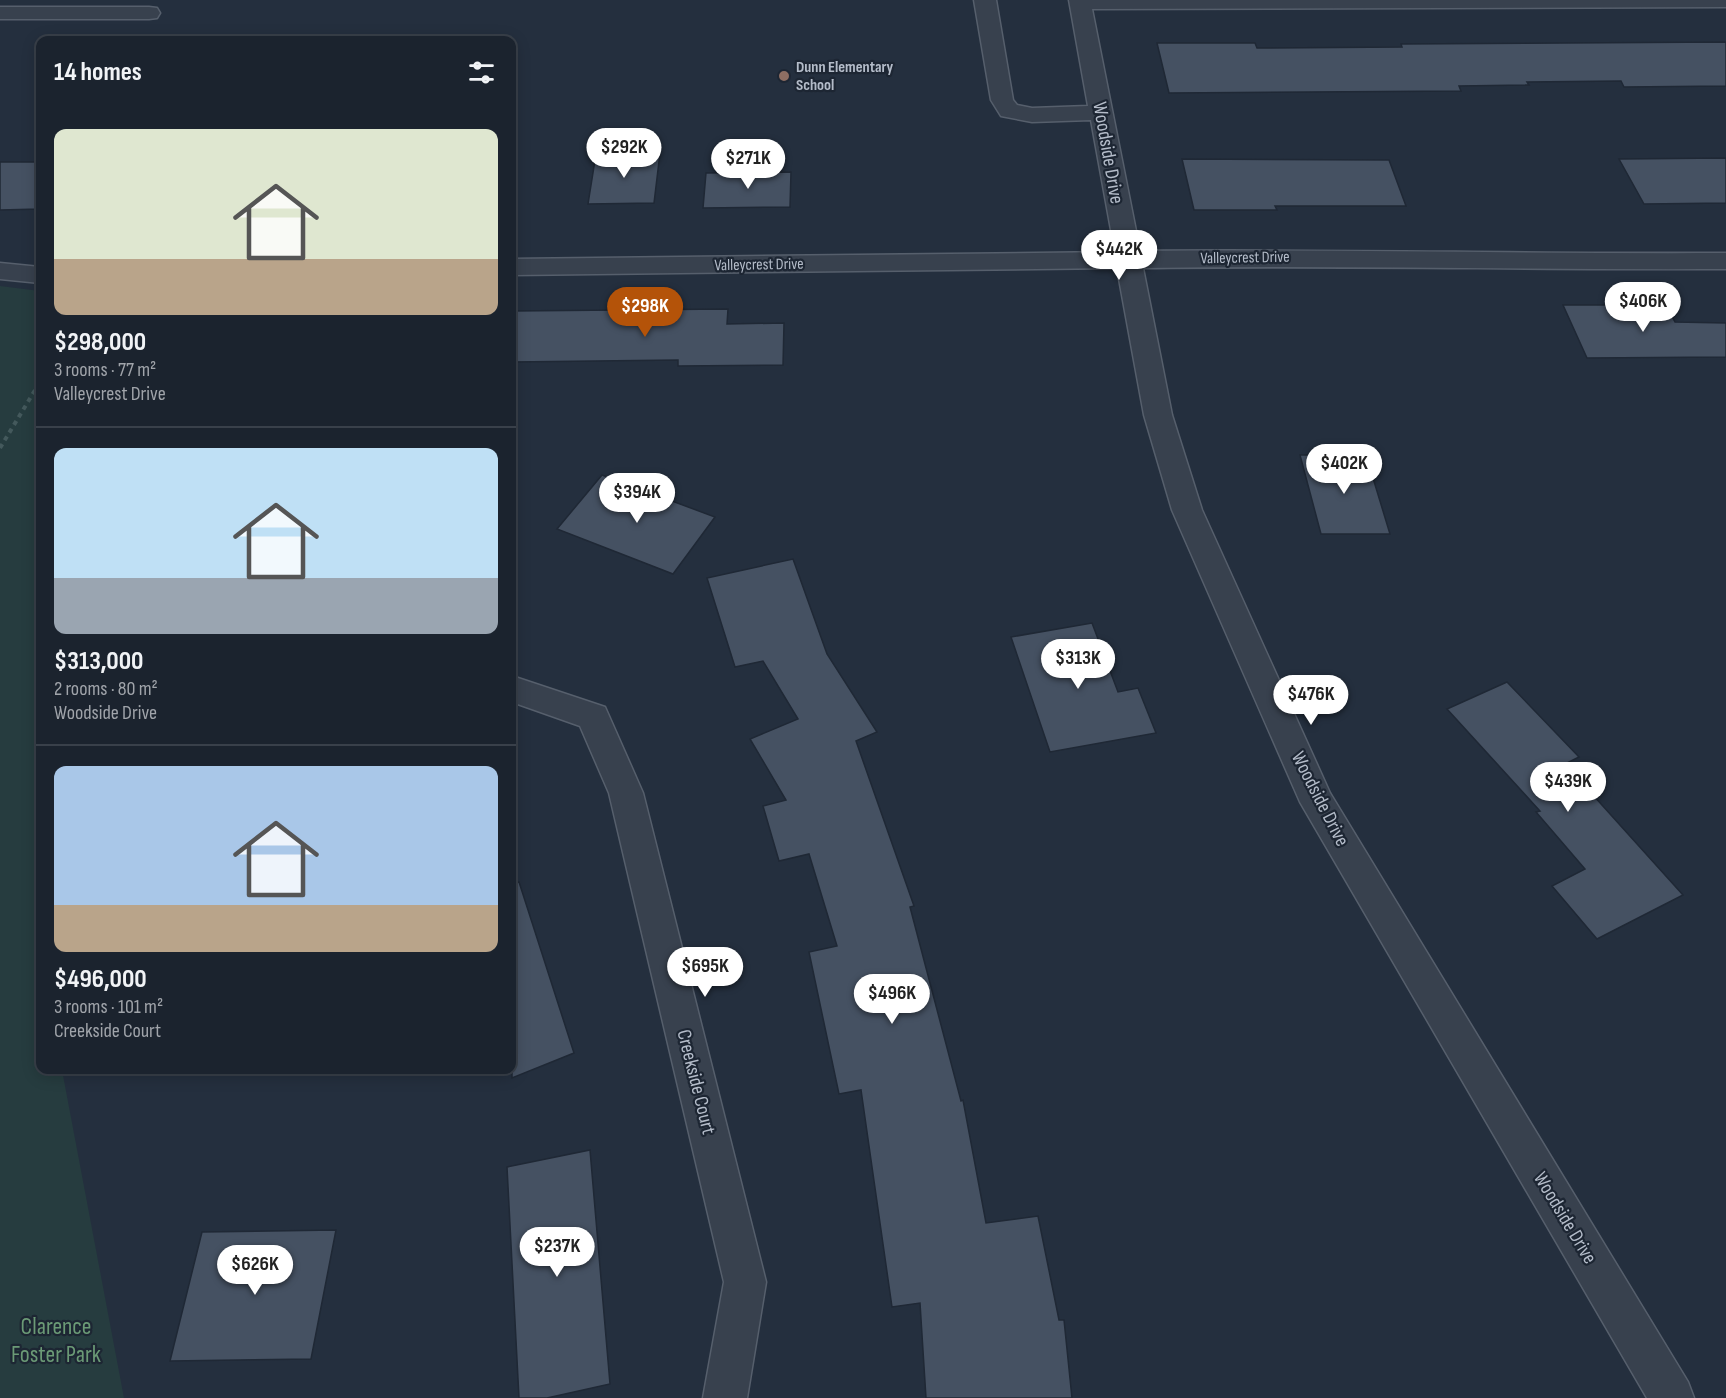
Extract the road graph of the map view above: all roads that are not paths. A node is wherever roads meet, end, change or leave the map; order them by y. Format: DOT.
graph roads {
  1 [pos="985,0"];
  2 [pos="1080,1"];
  3 [pos="1726,1"];
  4 [pos="0,13"];
  5 [pos="149,14"];
  6 [pos="1100,114"];
  7 [pos="1127,260"];
  8 [pos="1726,261"];
  9 [pos="516,267"];
  10 [pos="0,271"];
  11 [pos="36,275"];
  12 [pos="516,689"];
  13 [pos="725,1398"];
  14 [pos="1672,1398"];
  1 -- 6 [label="street"];
  2 -- 3 [label="street"];
  2 -- 6 [label="street, Woodside Drive"];
  4 -- 5 [label="street"];
  6 -- 7 [label="street, Woodside Drive"];
  7 -- 8 [label="street, Valleycrest Drive"];
  7 -- 9 [label="street, Valleycrest Drive"];
  7 -- 14 [label="street, Woodside Drive"];
  10 -- 11 [label="street"];
  12 -- 13 [label="street, Creekside Court"];
}
